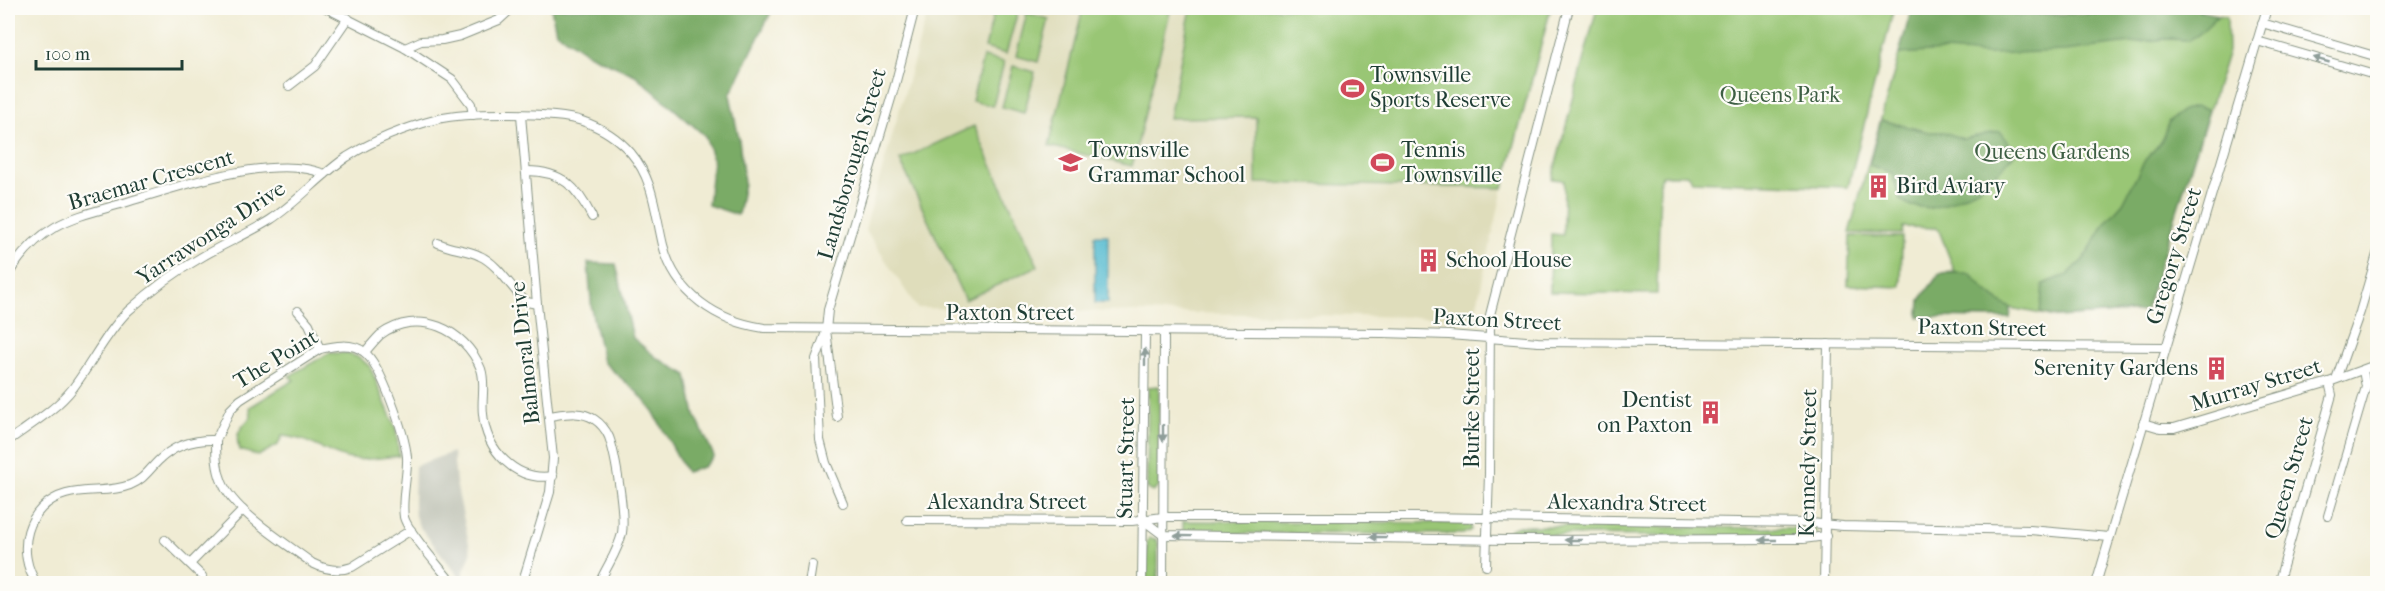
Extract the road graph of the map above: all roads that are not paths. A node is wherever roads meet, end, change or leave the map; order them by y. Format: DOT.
graph roads {
  1 [pos="326,8"];
  2 [pos="512,8"];
  3 [pos="915,8"];
  4 [pos="1569,8"];
  5 [pos="2267,8"];
  6 [pos="348,18"];
  7 [pos="2262,23"];
  8 [pos="2257,41"];
  9 [pos="405,48"];
  10 [pos="2378,57"];
  11 [pos="2378,76"];
  12 [pos="290,86"];
  13 [pos="473,115"];
  14 [pos="521,115"];
  15 [pos="527,171"];
  16 [pos="325,174"];
  17 [pos="592,217"];
  18 [pos="438,243"];
  19 [pos="2378,251"];
  20 [pos="8,275"];
  21 [pos="537,304"];
  22 [pos="298,311"];
  23 [pos="826,330"];
  24 [pos="1145,332"];
  25 [pos="1164,333"];
  26 [pos="1490,338"];
  27 [pos="1828,344"];
  28 [pos="2165,347"];
  29 [pos="320,349"];
  30 [pos="365,352"];
  31 [pos="2378,364"];
  32 [pos="2363,370"];
  33 [pos="2332,381"];
  34 [pos="549,416"];
  35 [pos="837,417"];
  36 [pos="2143,423"];
  37 [pos="216,440"];
  38 [pos="8,441"];
  39 [pos="553,476"];
  40 [pos="843,503"];
  41 [pos="243,510"];
  42 [pos="2328,516"];
  43 [pos="1163,517"];
  44 [pos="1488,518"];
  45 [pos="907,520"];
  46 [pos="1143,520"];
  47 [pos="1826,525"];
  48 [pos="411,530"];
  49 [pos="1163,535"];
  50 [pos="1826,536"];
  51 [pos="2109,537"];
  52 [pos="1488,538"];
  53 [pos="165,540"];
  54 [pos="190,564"];
  55 [pos="812,565"];
  56 [pos="1486,566"];
  57 [pos="202,576"];
  58 [pos="37,584"];
  59 [pos="453,584"];
  60 [pos="522,584"];
  61 [pos="599,584"];
  62 [pos="809,584"];
  63 [pos="1142,584"];
  64 [pos="1163,584"];
  65 [pos="1824,584"];
  66 [pos="2096,584"];
  67 [pos="2278,584"];
  1 -- 6 [label="street"];
  2 -- 9 [label="street"];
  3 -- 23 [label="street, Landsborough Street"];
  4 -- 26 [label="street, Burke Street"];
  5 -- 7 [label="street, Gregory Street"];
  6 -- 9 [label="street"];
  6 -- 12 [label="street"];
  7 -- 8 [label="street, Gregory Street"];
  7 -- 10 [label="street"];
  11 -- 8 [label="street, one-way"];
  8 -- 28 [label="street, Gregory Street"];
  9 -- 13 [label="street"];
  13 -- 14 [label="street, Yarrawonga Drive"];
  13 -- 16 [label="street, Yarrawonga Drive"];
  14 -- 15 [label="street, Balmoral Drive"];
  14 -- 23 [label="street, Yarrawonga Drive"];
  15 -- 17 [label="street"];
  15 -- 21 [label="street, Balmoral Drive"];
  16 -- 20 [label="street, Braemar Crescent"];
  16 -- 38 [label="street, Yarrawonga Drive"];
  18 -- 21 [label="street"];
  19 -- 33 [label="street, Queen Street"];
  21 -- 34 [label="street, Balmoral Drive"];
  22 -- 29 [label="street"];
  23 -- 24 [label="street, Paxton Street"];
  23 -- 35 [label="street, Landsborough Street"];
  23 -- 40 [label="street, Landsborough Street"];
  24 -- 25 [label="street, Paxton Street"];
  46 -- 24 [label="street, Stuart Street, one-way"];
  25 -- 26 [label="street, Paxton Street"];
  25 -- 43 [label="street, Stuart Street, one-way"];
  26 -- 27 [label="street, Paxton Street"];
  26 -- 44 [label="street, Burke Street"];
  27 -- 28 [label="street, Paxton Street"];
  27 -- 47 [label="street, Kennedy Street"];
  28 -- 36 [label="street, Gregory Street"];
  29 -- 30 [label="street, The Point"];
  29 -- 37 [label="street, The Point"];
  30 -- 39 [label="street"];
  30 -- 48 [label="street"];
  31 -- 32 [label="street, Murray Street"];
  32 -- 33 [label="street, Murray Street"];
  32 -- 42 [label="street"];
  33 -- 36 [label="street, Murray Street"];
  33 -- 67 [label="street, Queen Street"];
  34 -- 39 [label="street, Balmoral Drive"];
  34 -- 61 [label="street"];
  36 -- 51 [label="street, Gregory Street"];
  37 -- 41 [label="street"];
  37 -- 58 [label="street"];
  39 -- 60 [label="street, Balmoral Drive"];
  41 -- 48 [label="street"];
  41 -- 54 [label="street"];
  43 -- 44 [label="street, Alexandra Street"];
  43 -- 46 [label="street, Alexandra Street"];
  43 -- 49 [label="street, Stuart Street"];
  44 -- 47 [label="street, Alexandra Street"];
  44 -- 52 [label="street, Burke Street"];
  45 -- 46 [label="street, Alexandra Street"];
  46 -- 49 [label="street"];
  46 -- 63 [label="street, Stuart Street"];
  47 -- 50 [label="street, Kennedy Street"];
  47 -- 51 [label="street, Alexandra Street"];
  48 -- 59 [label="street"];
  52 -- 49 [label="street, Alexandra Street, one-way"];
  49 -- 64 [label="street, Stuart Street"];
  50 -- 52 [label="street, Alexandra Street, one-way"];
  50 -- 65 [label="street, Kennedy Street"];
  51 -- 66 [label="street, Gregory Street"];
  52 -- 56 [label="street, Burke Street"];
  53 -- 54 [label="street"];
  54 -- 57 [label="street"];
  55 -- 62 [label="street"];
}
